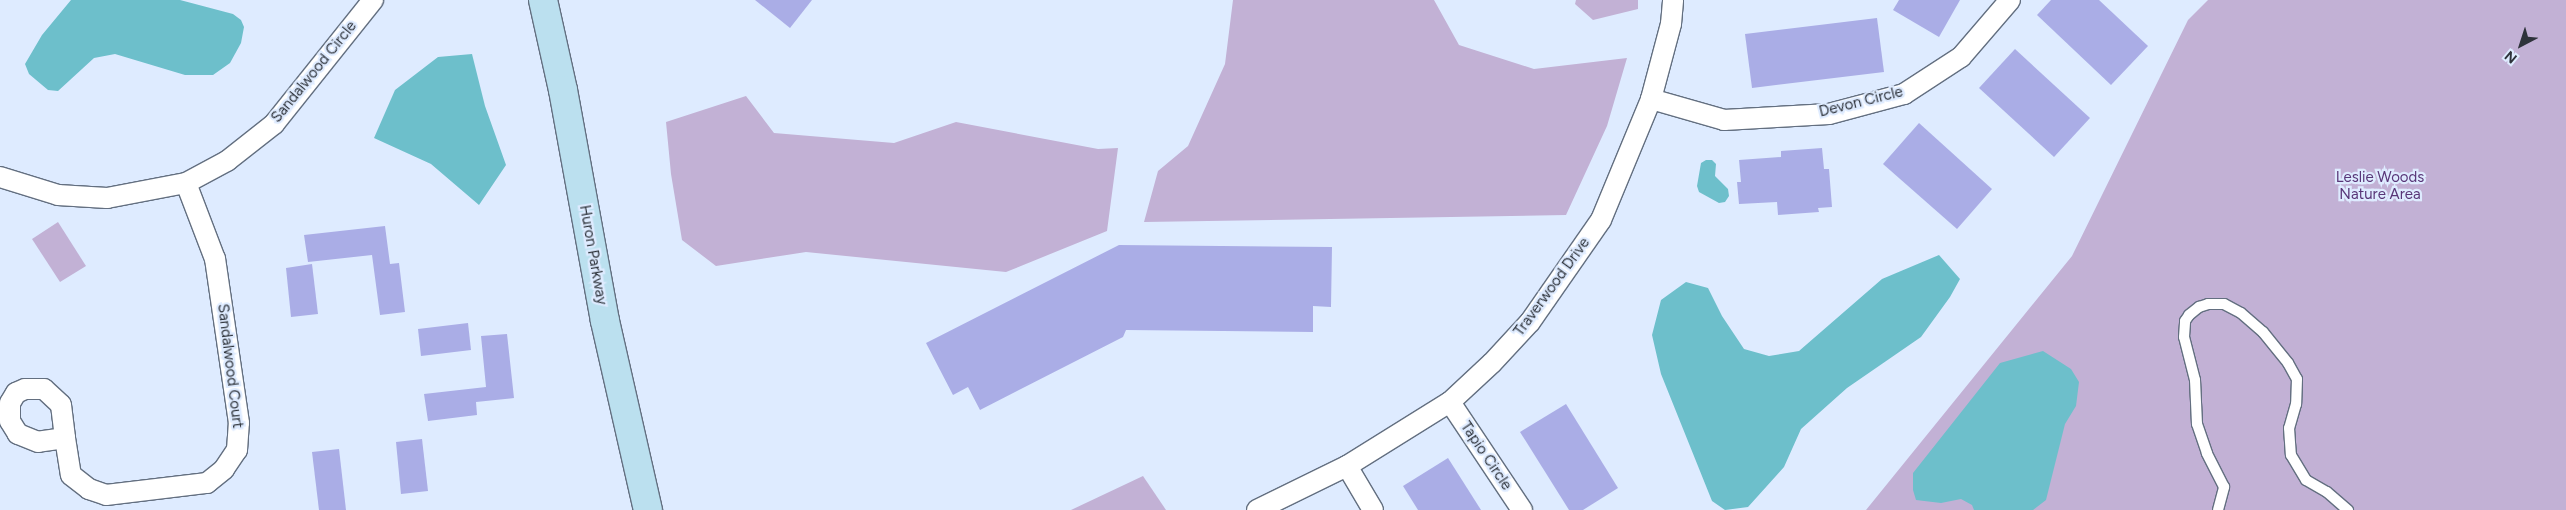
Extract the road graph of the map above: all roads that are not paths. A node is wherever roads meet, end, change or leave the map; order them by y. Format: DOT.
graph roads {
  1 [pos="373,0"];
  2 [pos="543,0"];
  3 [pos="1673,0"];
  4 [pos="2010,0"];
  5 [pos="1651,99"];
  6 [pos="0,177"];
  7 [pos="186,183"];
  8 [pos="1450,402"];
  9 [pos="66,438"];
  10 [pos="1347,466"];
  11 [pos="648,510"];
  12 [pos="1257,510"];
  13 [pos="1374,510"];
  14 [pos="1522,510"];
  15 [pos="2218,510"];
  16 [pos="2348,510"];
  1 -- 7 [label="street, Sandalwood Circle"];
  2 -- 11 [label="street, Huron Parkway"];
  3 -- 5 [label="street, Traverwood Drive"];
  4 -- 5 [label="street, Devon Circle"];
  5 -- 8 [label="street, Traverwood Drive"];
  6 -- 7 [label="street, Sandalwood Circle"];
  7 -- 9 [label="street, Sandalwood Court"];
  8 -- 10 [label="street, Traverwood Drive"];
  8 -- 14 [label="street, Tapio Circle"];
  10 -- 12 [label="street, Traverwood Drive"];
  10 -- 13 [label="street"];
  15 -- 16 [label="lane"];
}
